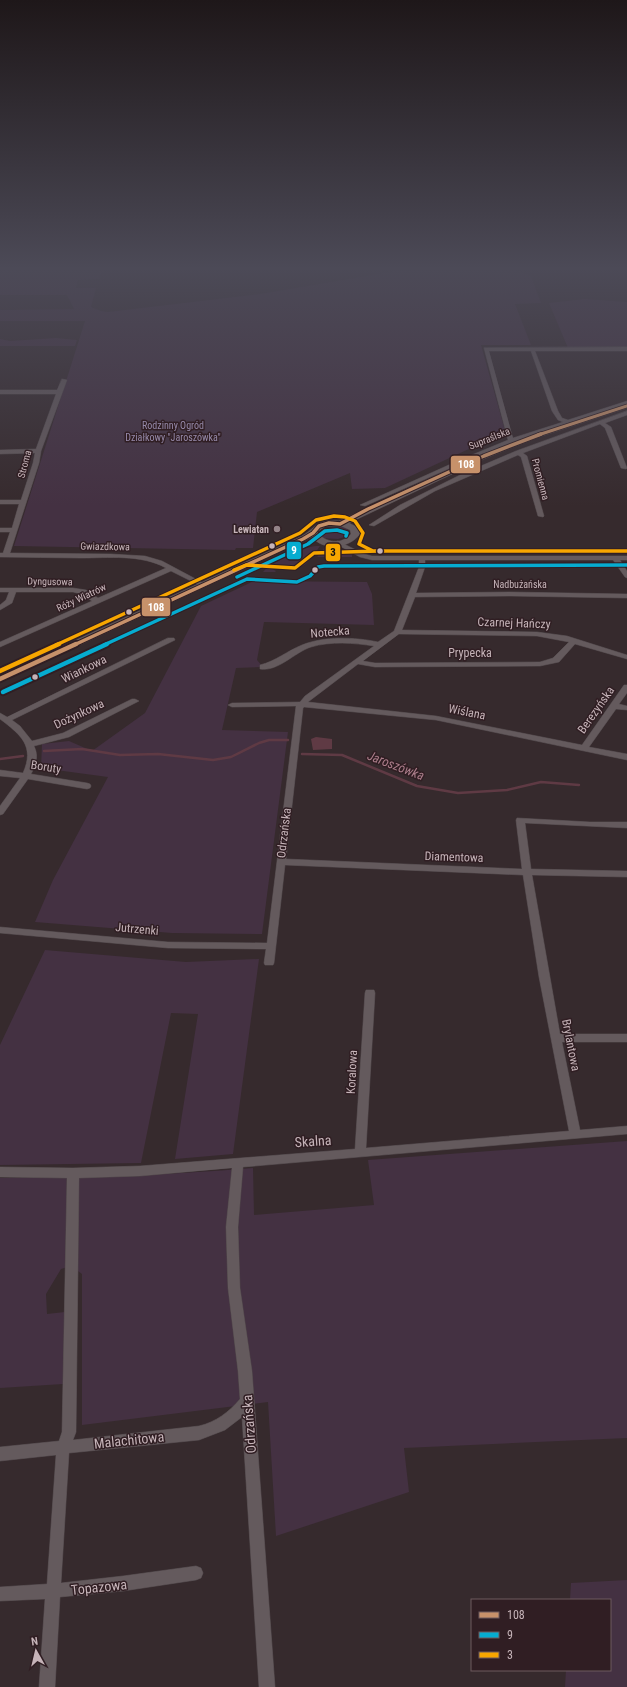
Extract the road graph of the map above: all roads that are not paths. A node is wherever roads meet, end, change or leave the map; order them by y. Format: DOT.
graph roads {
  1 [pos="627,349"];
  2 [pos="533,351"];
  3 [pos="64,380"];
  4 [pos="0,392"];
  5 [pos="60,392"];
  6 [pos="627,403"];
  7 [pos="627,406"];
  8 [pos="627,412"];
  9 [pos="567,422"];
  10 [pos="602,423"];
  11 [pos="511,441"];
  12 [pos="38,451"];
  13 [pos="0,452"];
  14 [pos="518,452"];
  15 [pos="624,468"];
  16 [pos="0,502"];
  17 [pos="23,502"];
  18 [pos="363,505"];
  19 [pos="541,516"];
  20 [pos="340,524"];
  21 [pos="372,525"];
  22 [pos="354,529"];
  23 [pos="0,530"];
  24 [pos="14,530"];
  25 [pos="313,533"];
  26 [pos="351,540"];
  27 [pos="322,542"];
  28 [pos="338,544"];
  29 [pos="3,555"];
  30 [pos="361,555"];
  31 [pos="422,558"];
  32 [pos="615,558"];
  33 [pos="627,558"];
  34 [pos="171,568"];
  35 [pos="627,576"];
  36 [pos="203,585"];
  37 [pos="0,590"];
  38 [pos="13,590"];
  39 [pos="413,595"];
  40 [pos="627,596"];
  41 [pos="97,601"];
  42 [pos="0,608"];
  43 [pos="397,632"];
  44 [pos="171,640"];
  45 [pos="574,641"];
  46 [pos="0,645"];
  47 [pos="381,645"];
  48 [pos="627,657"];
  49 [pos="358,662"];
  50 [pos="263,668"];
  51 [pos="0,679"];
  52 [pos="0,686"];
  53 [pos="627,687"];
  54 [pos="135,701"];
  55 [pos="302,704"];
  56 [pos="232,705"];
  57 [pos="615,706"];
  58 [pos="627,708"];
  59 [pos="3,718"];
  60 [pos="31,744"];
  61 [pos="584,748"];
  62 [pos="627,757"];
  63 [pos="0,773"];
  64 [pos="26,776"];
  65 [pos="87,786"];
  66 [pos="0,812"];
  67 [pos="627,825"];
  68 [pos="281,862"];
  69 [pos="526,872"];
  70 [pos="627,874"];
  71 [pos="0,930"];
  72 [pos="271,946"];
  73 [pos="269,963"];
  74 [pos="370,993"];
  75 [pos="556,1038"];
  76 [pos="627,1038"];
  77 [pos="627,1130"];
  78 [pos="575,1134"];
  79 [pos="360,1153"];
  80 [pos="238,1162"];
  81 [pos="0,1172"];
  82 [pos="73,1173"];
  83 [pos="247,1401"];
  84 [pos="63,1447"];
  85 [pos="0,1454"];
  86 [pos="196,1573"];
  87 [pos="54,1592"];
  88 [pos="0,1594"];
  89 [pos="47,1687"];
  90 [pos="267,1687"];
  1 -- 11 [label="street"];
  2 -- 9 [label="street"];
  3 -- 5 [label="street, Stroma"];
  4 -- 5 [label="street"];
  5 -- 12 [label="street, Stroma"];
  6 -- 9 [label="street, Supraślska"];
  7 -- 20 [label="main road"];
  8 -- 10 [label="street, Supraślska"];
  8 -- 22 [label="main road"];
  9 -- 11 [label="street, Supraślska"];
  10 -- 14 [label="street, Supraślska"];
  10 -- 15 [label="street"];
  11 -- 18 [label="street, Supraślska"];
  12 -- 13 [label="street"];
  12 -- 17 [label="street, Stroma"];
  14 -- 19 [label="street, Promienna"];
  14 -- 21 [label="street, Supraślska"];
  16 -- 17 [label="street"];
  17 -- 24 [label="street, Stroma"];
  20 -- 22 [label="main road"];
  20 -- 25 [label="main road"];
  22 -- 26 [label="main road"];
  23 -- 24 [label="street"];
  24 -- 29 [label="street, Stroma"];
  25 -- 27 [label="main road"];
  25 -- 36 [label="main road"];
  26 -- 28 [label="main road"];
  26 -- 30 [label="street"];
  27 -- 28 [label="main road"];
  27 -- 52 [label="main road"];
  28 -- 30 [label="street"];
  29 -- 34 [label="street, Gwiazdkowa"];
  30 -- 31 [label="street"];
  31 -- 32 [label="street"];
  31 -- 39 [label="street"];
  32 -- 33 [label="street"];
  32 -- 35 [label="street"];
  34 -- 36 [label="street, Gwiazdkowa"];
  34 -- 41 [label="street, Róży Wiatrów"];
  36 -- 51 [label="main road"];
  37 -- 38 [label="street, Dyngusowa"];
  38 -- 41 [label="street, Dyngusowa"];
  38 -- 42 [label="street"];
  39 -- 40 [label="street, Nadbużańska"];
  39 -- 43 [label="street"];
  41 -- 46 [label="street, Róży Wiatrów"];
  43 -- 45 [label="street, Czarnej Hańczy"];
  43 -- 47 [label="street"];
  44 -- 59 [label="street, Wiankowa"];
  45 -- 48 [label="street, Czarnej Hańczy"];
  45 -- 49 [label="street, Prypecka"];
  47 -- 49 [label="street"];
  47 -- 50 [label="street, Notecka"];
  49 -- 55 [label="street"];
  53 -- 57 [label="street, Berezyńska"];
  54 -- 60 [label="street, Dożynkowa"];
  55 -- 56 [label="street"];
  55 -- 61 [label="street, Wiślana"];
  55 -- 68 [label="street, Odrzańska"];
  57 -- 58 [label="street"];
  57 -- 61 [label="street, Berezyńska"];
  59 -- 60 [label="street"];
  60 -- 64 [label="street"];
  61 -- 62 [label="street, Wiślana"];
  63 -- 64 [label="street, Boruty"];
  64 -- 65 [label="street, Boruty"];
  64 -- 66 [label="street"];
  67 -- 69 [label="street, Brylantowa"];
  68 -- 69 [label="street, Diamentowa"];
  68 -- 72 [label="street, Odrzańska"];
  69 -- 70 [label="street, Diamentowa"];
  69 -- 75 [label="street, Brylantowa"];
  71 -- 72 [label="street, Jutrzenki"];
  72 -- 73 [label="street, Odrzańska"];
  74 -- 79 [label="street, Koralowa"];
  75 -- 76 [label="street"];
  75 -- 78 [label="street, Brylantowa"];
  77 -- 78 [label="street, Skalna"];
  78 -- 79 [label="street, Skalna"];
  79 -- 80 [label="street, Skalna"];
  80 -- 82 [label="street, Skalna"];
  80 -- 83 [label="street, Odrzańska"];
  81 -- 82 [label="street, Skalna"];
  82 -- 84 [label="street"];
  83 -- 84 [label="street, Malachitowa"];
  83 -- 90 [label="street, Odrzańska"];
  84 -- 85 [label="street, Malachitowa"];
  84 -- 87 [label="street"];
  86 -- 87 [label="street, Topazowa"];
  87 -- 88 [label="street, Topazowa"];
  87 -- 89 [label="street"];
}
